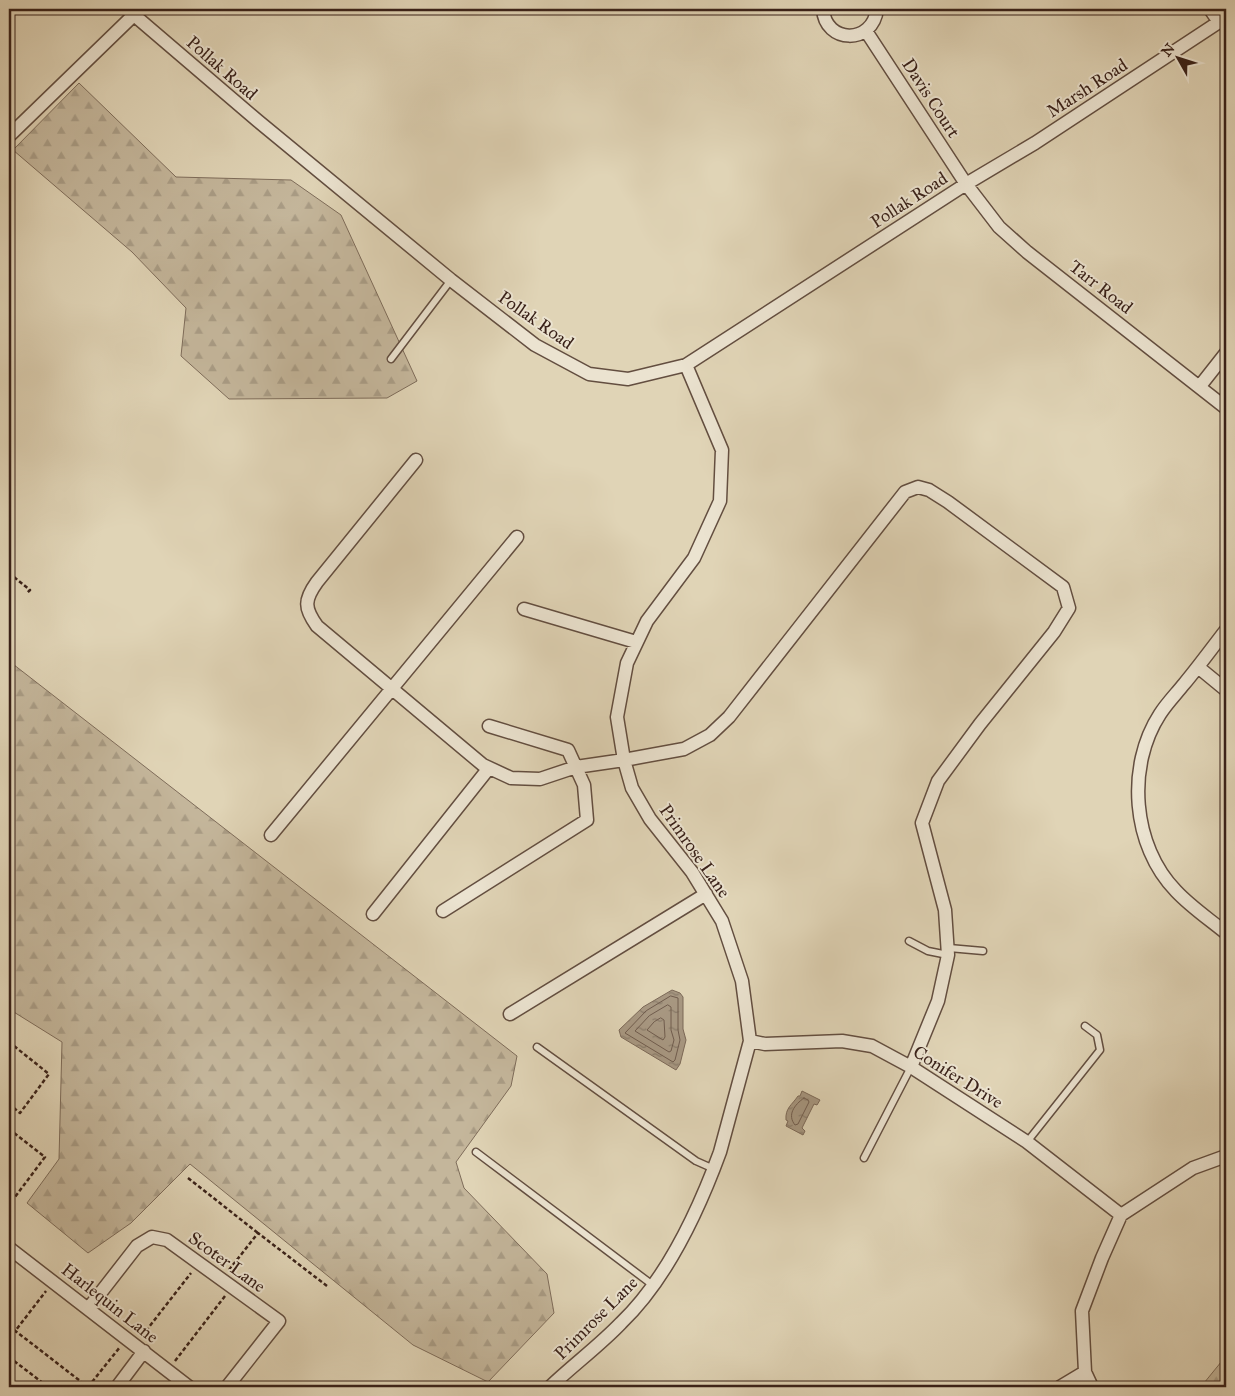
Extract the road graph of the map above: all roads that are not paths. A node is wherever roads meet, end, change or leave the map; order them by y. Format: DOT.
graph roads {
  1 [pos="823,9"];
  2 [pos="877,9"];
  3 [pos="1210,9"];
  4 [pos="137,12"];
  5 [pos="1223,21"];
  6 [pos="866,31"];
  7 [pos="9,136"];
  8 [pos="966,184"];
  9 [pos="452,280"];
  10 [pos="1226,352"];
  11 [pos="391,359"];
  12 [pos="686,365"];
  13 [pos="1200,386"];
  14 [pos="1226,408"];
  15 [pos="416,460"];
  16 [pos="517,537"];
  17 [pos="524,609"];
  18 [pos="1226,630"];
  19 [pos="636,642"];
  20 [pos="1198,667"];
  21 [pos="391,689"];
  22 [pos="1226,690"];
  23 [pos="489,726"];
  24 [pos="624,760"];
  25 [pos="576,767"];
  26 [pos="489,768"];
  27 [pos="271,835"];
  28 [pos="706,894"];
  29 [pos="443,911"];
  30 [pos="373,914"];
  31 [pos="1226,933"];
  32 [pos="909,941"];
  33 [pos="983,951"];
  34 [pos="948,952"];
  35 [pos="510,1014"];
  36 [pos="1085,1026"];
  37 [pos="750,1041"];
  38 [pos="537,1047"];
  39 [pos="911,1067"];
  40 [pos="1027,1142"];
  41 [pos="476,1152"];
  42 [pos="1226,1156"];
  43 [pos="864,1158"];
  44 [pos="714,1169"];
  45 [pos="1121,1215"];
  46 [pos="9,1248"];
  47 [pos="654,1286"];
  48 [pos="88,1309"];
  49 [pos="144,1351"];
  50 [pos="1085,1372"];
  51 [pos="117,1387"];
  52 [pos="189,1387"];
  53 [pos="227,1387"];
  54 [pos="550,1387"];
  55 [pos="1060,1387"];
  56 [pos="1092,1387"];
  1 -- 6 [label="street"];
  2 -- 6 [label="street"];
  3 -- 5 [label="street"];
  4 -- 7 [label="street"];
  4 -- 9 [label="street, Pollak Road"];
  5 -- 8 [label="street, Marsh Road"];
  6 -- 8 [label="street, Davis Court"];
  8 -- 12 [label="street, Pollak Road"];
  8 -- 13 [label="street, Tarr Road"];
  9 -- 11 [label="lane"];
  9 -- 12 [label="street, Pollak Road"];
  10 -- 13 [label="street"];
  12 -- 19 [label="street, Primrose Lane"];
  13 -- 14 [label="street, Tarr Road"];
  15 -- 21 [label="street"];
  16 -- 21 [label="street"];
  17 -- 19 [label="street"];
  18 -- 20 [label="street"];
  19 -- 24 [label="street, Primrose Lane"];
  20 -- 22 [label="street"];
  20 -- 31 [label="street"];
  21 -- 26 [label="street"];
  21 -- 27 [label="street"];
  23 -- 25 [label="street"];
  24 -- 25 [label="street"];
  24 -- 28 [label="street, Primrose Lane"];
  24 -- 34 [label="street"];
  25 -- 26 [label="street"];
  25 -- 29 [label="street"];
  26 -- 30 [label="street"];
  28 -- 35 [label="street"];
  28 -- 37 [label="street, Primrose Lane"];
  32 -- 34 [label="lane"];
  33 -- 34 [label="lane"];
  34 -- 39 [label="street"];
  36 -- 40 [label="lane"];
  37 -- 39 [label="street, Conifer Drive"];
  37 -- 44 [label="street, Primrose Lane"];
  38 -- 44 [label="lane"];
  39 -- 40 [label="street, Conifer Drive"];
  39 -- 43 [label="lane"];
  40 -- 45 [label="street, Conifer Drive"];
  41 -- 47 [label="lane"];
  42 -- 45 [label="street"];
  44 -- 47 [label="street, Primrose Lane"];
  45 -- 50 [label="street"];
  46 -- 48 [label="street, Harlequin Lane"];
  47 -- 54 [label="street, Primrose Lane"];
  48 -- 49 [label="street, Harlequin Lane"];
  48 -- 53 [label="street, Scoter Lane"];
  49 -- 51 [label="street"];
  49 -- 52 [label="street, Harlequin Lane"];
  50 -- 55 [label="street"];
  50 -- 56 [label="street"];
}
